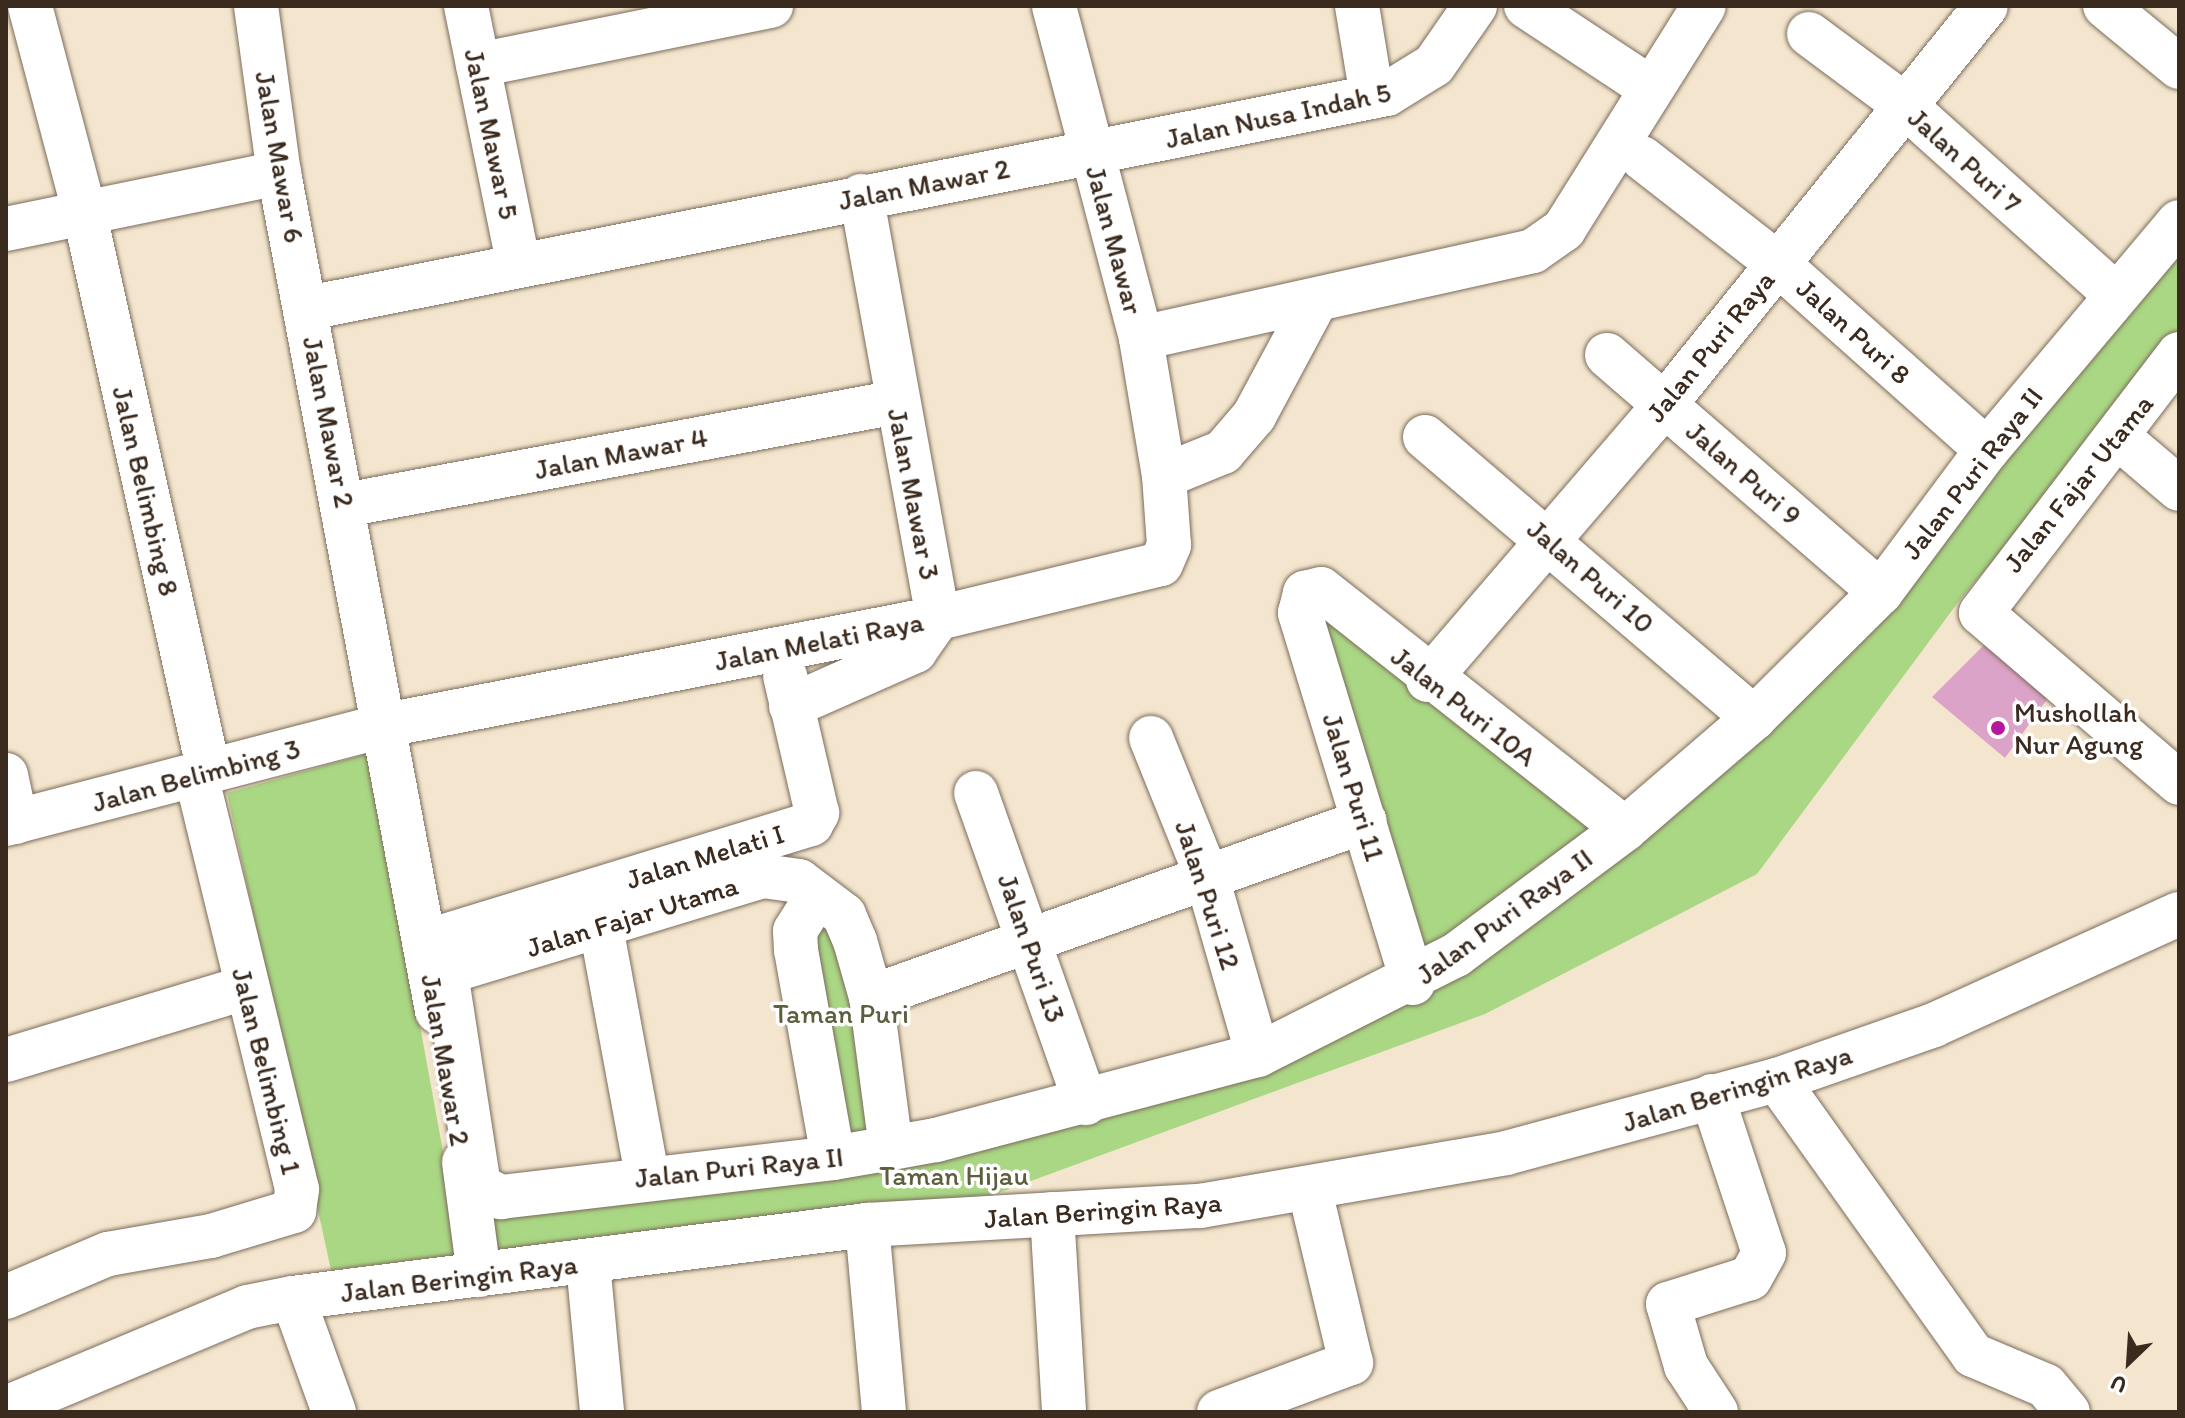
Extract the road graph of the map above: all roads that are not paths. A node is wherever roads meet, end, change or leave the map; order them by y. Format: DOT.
graph roads {
  1 [pos="30,6"];
  2 [pos="256,6"];
  3 [pos="466,6"];
  4 [pos="771,6"];
  5 [pos="1054,6"];
  6 [pos="1357,6"];
  7 [pos="1475,6"];
  8 [pos="1526,6"];
  9 [pos="1704,6"];
  10 [pos="1986,6"];
  11 [pos="2105,6"];
  12 [pos="1809,34"];
  13 [pos="6,36"];
  14 [pos="478,65"];
  15 [pos="2179,67"];
  16 [pos="1649,87"];
  17 [pos="1372,97"];
  18 [pos="1902,103"];
  19 [pos="61,112"];
  20 [pos="1091,153"];
  21 [pos="1642,158"];
  22 [pos="279,173"];
  23 [pos="861,196"];
  24 [pos="84,211"];
  25 [pos="2179,222"];
  26 [pos="6,229"];
  27 [pos="518,262"];
  28 [pos="1777,263"];
  29 [pos="2115,294"];
  30 [pos="1315,302"];
  31 [pos="308,308"];
  32 [pos="1141,338"];
  33 [pos="2179,354"];
  34 [pos="1607,355"];
  35 [pos="897,402"];
  36 [pos="1665,404"];
  37 [pos="1425,437"];
  38 [pos="2118,437"];
  39 [pos="1987,450"];
  40 [pos="1164,476"];
  41 [pos="2179,489"];
  42 [pos="345,505"];
  43 [pos="1550,539"];
  44 [pos="1881,592"];
  45 [pos="1305,593"];
  46 [pos="938,618"];
  47 [pos="779,648"];
  48 [pos="1428,680"];
  49 [pos="791,706"];
  50 [pos="1754,718"];
  51 [pos="386,725"];
  52 [pos="1151,738"];
  53 [pos="202,774"];
  54 [pos="6,775"];
  55 [pos="2179,783"];
  56 [pos="976,793"];
  57 [pos="1365,821"];
  58 [pos="11,823"];
  59 [pos="1625,829"];
  60 [pos="1206,874"];
  61 [pos="817,896"];
  62 [pos="2179,914"];
  63 [pos="601,927"];
  64 [pos="1030,939"];
  65 [pos="425,942"];
  66 [pos="1413,983"];
  67 [pos="244,988"];
  68 [pos="871,997"];
  69 [pos="1258,1055"];
  70 [pos="6,1060"];
  71 [pos="1777,1080"];
  72 [pos="1712,1096"];
  73 [pos="1086,1103"];
  74 [pos="891,1148"];
  75 [pos="833,1158"];
  76 [pos="647,1175"];
  77 [pos="1310,1191"];
  78 [pos="487,1194"];
  79 [pos="1052,1214"];
  80 [pos="867,1225"];
  81 [pos="588,1263"];
  82 [pos="479,1275"];
  83 [pos="6,1297"];
  84 [pos="293,1298"];
  85 [pos="6,1408"];
  86 [pos="334,1412"];
  87 [pos="602,1412"];
  88 [pos="884,1412"];
  89 [pos="1064,1412"];
  90 [pos="1219,1412"];
  91 [pos="1716,1412"];
  92 [pos="2068,1412"];
  1 -- 19 [label="street, Jalan Belimbing 8"];
  2 -- 22 [label="street, Jalan Mawar 6"];
  3 -- 14 [label="street, Jalan Mawar 5"];
  4 -- 14 [label="street"];
  5 -- 20 [label="street, Jalan Mawar"];
  6 -- 17 [label="street"];
  7 -- 17 [label="street, Jalan Nusa Indah 5"];
  8 -- 16 [label="street"];
  9 -- 16 [label="street"];
  10 -- 18 [label="street, Jalan Puri Raya"];
  11 -- 15 [label="street"];
  12 -- 18 [label="street, Jalan Puri 7"];
  13 -- 19 [label="street"];
  14 -- 27 [label="street, Jalan Mawar 5"];
  16 -- 30 [label="street"];
  17 -- 20 [label="street, Jalan Nusa Indah 5"];
  18 -- 28 [label="street, Jalan Puri Raya"];
  18 -- 29 [label="street, Jalan Puri 7"];
  19 -- 24 [label="street, Jalan Belimbing 8"];
  20 -- 23 [label="street, Jalan Mawar 2"];
  20 -- 32 [label="street, Jalan Mawar"];
  21 -- 28 [label="street, Jalan Puri 8"];
  22 -- 24 [label="street"];
  22 -- 31 [label="street, Jalan Mawar 6"];
  23 -- 27 [label="street, Jalan Mawar 2"];
  23 -- 35 [label="street, Jalan Mawar 3"];
  24 -- 26 [label="street"];
  24 -- 53 [label="street, Jalan Belimbing 8"];
  25 -- 29 [label="street, Jalan Puri Raya II"];
  27 -- 31 [label="street, Jalan Mawar 2"];
  28 -- 36 [label="street, Jalan Puri Raya"];
  28 -- 39 [label="street, Jalan Puri 8"];
  29 -- 39 [label="street, Jalan Puri Raya II"];
  30 -- 32 [label="street"];
  30 -- 40 [label="street"];
  31 -- 42 [label="street, Jalan Mawar 2"];
  32 -- 40 [label="street, Jalan Mawar"];
  33 -- 38 [label="street, Jalan Fajar Utama"];
  34 -- 36 [label="street, Jalan Puri 9"];
  35 -- 42 [label="street, Jalan Mawar 4"];
  35 -- 46 [label="street, Jalan Mawar 3"];
  36 -- 43 [label="street, Jalan Puri Raya"];
  36 -- 44 [label="street, Jalan Puri 9"];
  37 -- 43 [label="street, Jalan Puri 10"];
  38 -- 41 [label="street"];
  38 -- 55 [label="street, Jalan Fajar Utama"];
  39 -- 44 [label="street, Jalan Puri Raya II"];
  40 -- 46 [label="street, Jalan Melati Raya"];
  42 -- 51 [label="street, Jalan Mawar 2"];
  43 -- 48 [label="street, Jalan Puri Raya"];
  43 -- 50 [label="street, Jalan Puri 10"];
  44 -- 50 [label="street, Jalan Puri Raya II"];
  45 -- 48 [label="street, Jalan Puri 10A"];
  45 -- 57 [label="street, Jalan Puri 11"];
  46 -- 47 [label="street, Jalan Melati Raya"];
  46 -- 49 [label="street, Jalan Mawar 3"];
  47 -- 49 [label="street, Jalan Melati I"];
  47 -- 51 [label="street, Jalan Melati Raya"];
  48 -- 59 [label="street, Jalan Puri 10A"];
  49 -- 65 [label="street, Jalan Melati I"];
  50 -- 59 [label="street, Jalan Puri Raya II"];
  51 -- 53 [label="street, Jalan Belimbing 3"];
  51 -- 65 [label="street, Jalan Mawar 2"];
  52 -- 60 [label="street, Jalan Puri 12"];
  53 -- 58 [label="street, Jalan Belimbing 3"];
  53 -- 67 [label="street, Jalan Belimbing 1"];
  54 -- 58 [label="street"];
  56 -- 64 [label="street, Jalan Puri 13"];
  57 -- 60 [label="street"];
  57 -- 66 [label="street, Jalan Puri 11"];
  59 -- 66 [label="street, Jalan Puri Raya II"];
  60 -- 64 [label="street"];
  60 -- 69 [label="street, Jalan Puri 12"];
  61 -- 63 [label="street, Jalan Fajar Utama"];
  61 -- 68 [label="street, Jalan Fajar Utama"];
  61 -- 75 [label="street"];
  62 -- 71 [label="street, Jalan Beringin Raya"];
  63 -- 76 [label="street"];
  63 -- 78 [label="street, Jalan Fajar Utama"];
  64 -- 68 [label="street"];
  64 -- 73 [label="street, Jalan Puri 13"];
  65 -- 82 [label="street, Jalan Mawar 2"];
  66 -- 69 [label="street, Jalan Puri Raya II"];
  67 -- 70 [label="street"];
  67 -- 83 [label="street, Jalan Belimbing 1"];
  68 -- 74 [label="street, Jalan Fajar Utama"];
  69 -- 73 [label="street, Jalan Puri Raya II"];
  71 -- 72 [label="street, Jalan Beringin Raya"];
  71 -- 92 [label="street"];
  72 -- 77 [label="street, Jalan Beringin Raya"];
  72 -- 91 [label="street"];
  73 -- 74 [label="street, Jalan Puri Raya II"];
  74 -- 75 [label="street, Jalan Puri Raya II"];
  75 -- 76 [label="street, Jalan Puri Raya II"];
  76 -- 78 [label="street, Jalan Puri Raya II"];
  77 -- 79 [label="street, Jalan Beringin Raya"];
  77 -- 90 [label="street"];
  79 -- 80 [label="street, Jalan Beringin Raya"];
  79 -- 89 [label="street"];
  80 -- 81 [label="street, Jalan Beringin Raya"];
  80 -- 88 [label="street"];
  81 -- 82 [label="street, Jalan Beringin Raya"];
  81 -- 87 [label="street"];
  82 -- 84 [label="street, Jalan Beringin Raya"];
  84 -- 85 [label="street, Jalan Beringin Raya"];
  84 -- 86 [label="street"];
}
